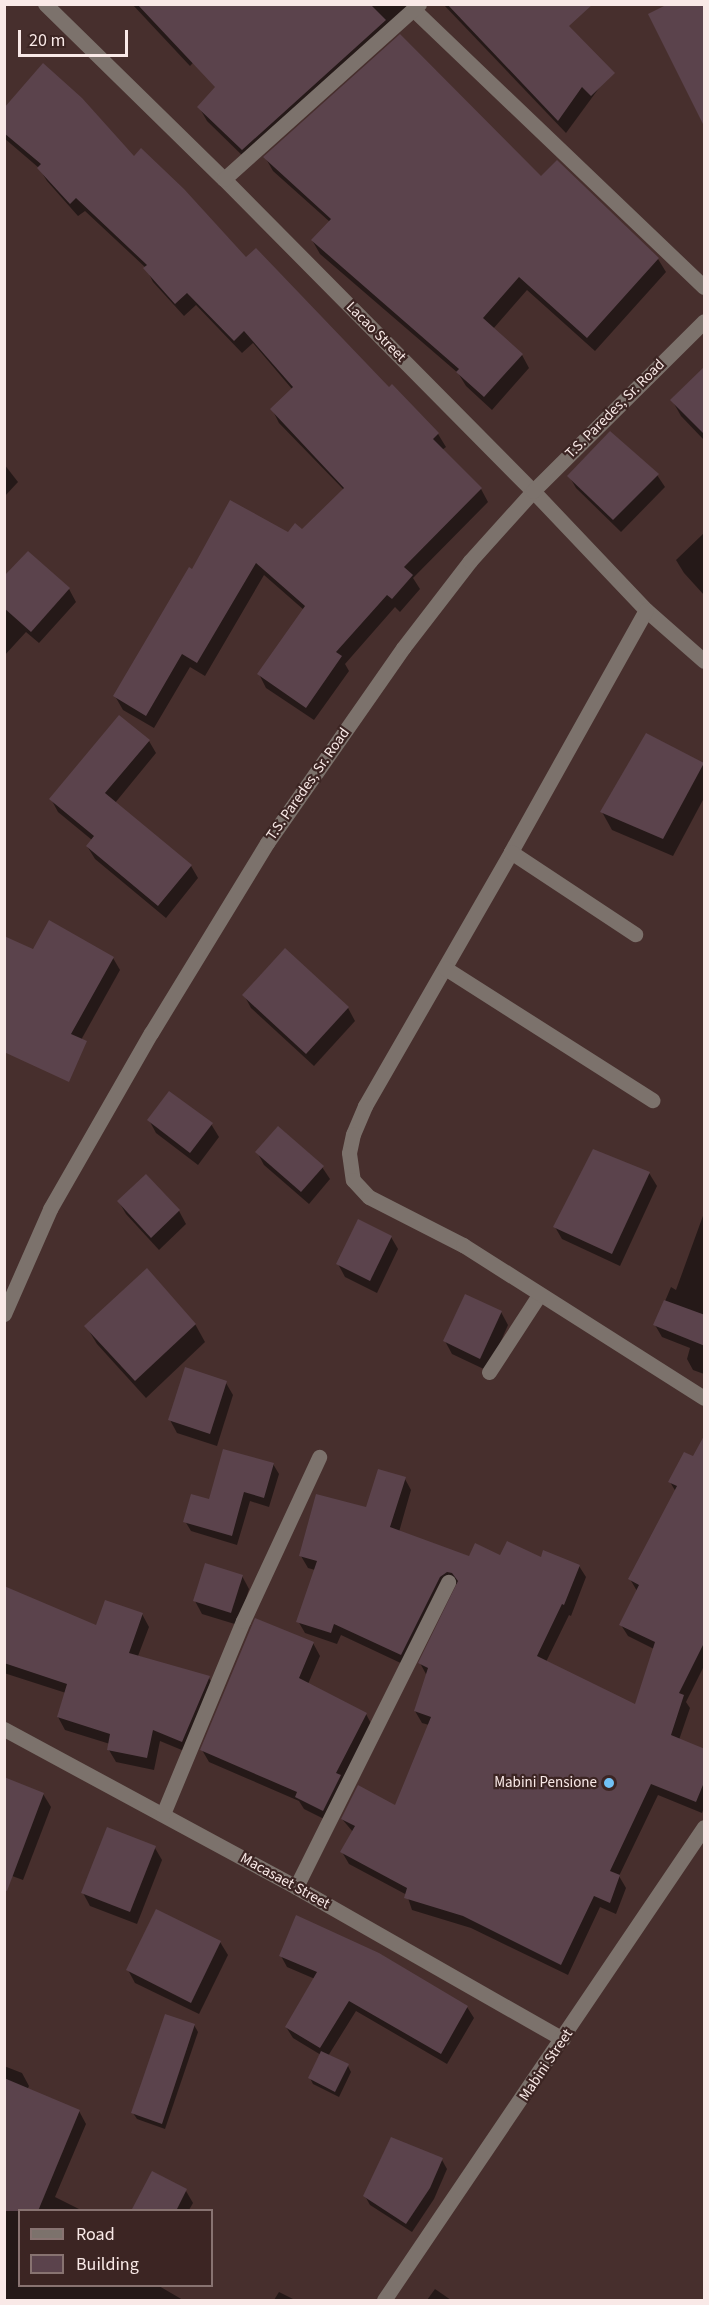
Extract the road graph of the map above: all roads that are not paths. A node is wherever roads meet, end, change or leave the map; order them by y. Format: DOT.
graph roads {
  1 [pos="45,4"];
  2 [pos="417,7"];
  3 [pos="224,178"];
  4 [pos="705,287"];
  5 [pos="705,321"];
  6 [pos="533,490"];
  7 [pos="646,610"];
  8 [pos="705,661"];
  9 [pos="511,852"];
  10 [pos="635,934"];
  11 [pos="445,968"];
  12 [pos="652,1100"];
  13 [pos="539,1295"];
  14 [pos="4,1314"];
  15 [pos="489,1372"];
  16 [pos="705,1398"];
  17 [pos="319,1457"];
  18 [pos="448,1582"];
  19 [pos="4,1729"];
  20 [pos="164,1814"];
  21 [pos="705,1827"];
  22 [pos="296,1887"];
  23 [pos="563,2039"];
  24 [pos="384,2301"];
  1 -- 3 [label="street, Lacao Street"];
  2 -- 3 [label="street"];
  2 -- 4 [label="street"];
  3 -- 6 [label="street, Lacao Street"];
  5 -- 6 [label="street, T.S. Paredes, Sr. Road"];
  6 -- 7 [label="street, Lacao Street"];
  6 -- 14 [label="street, T.S. Paredes, Sr. Road"];
  7 -- 8 [label="street, Lacao Street"];
  7 -- 9 [label="street"];
  9 -- 10 [label="street"];
  9 -- 11 [label="street"];
  11 -- 12 [label="street"];
  11 -- 13 [label="street"];
  13 -- 15 [label="street"];
  13 -- 16 [label="street"];
  17 -- 20 [label="street"];
  18 -- 22 [label="street"];
  19 -- 20 [label="street, Macasaet Street"];
  20 -- 22 [label="street, Macasaet Street"];
  21 -- 23 [label="street, Mabini Street"];
  22 -- 23 [label="street, Macasaet Street"];
  23 -- 24 [label="street, Mabini Street"];
}
